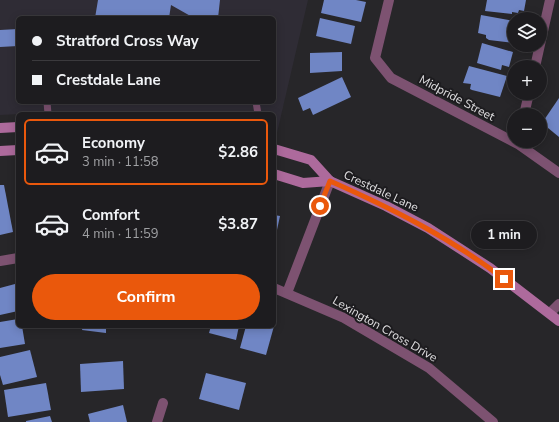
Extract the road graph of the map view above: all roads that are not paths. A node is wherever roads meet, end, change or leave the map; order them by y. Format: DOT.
graph roads {
  1 [pos="389,0"];
  2 [pos="550,0"];
  3 [pos="537,60"];
  4 [pos="16,127"];
  5 [pos="0,128"];
  6 [pos="507,137"];
  7 [pos="525,148"];
  8 [pos="16,150"];
  9 [pos="276,150"];
  10 [pos="0,151"];
  11 [pos="559,173"];
  12 [pos="276,175"];
  13 [pos="330,181"];
  14 [pos="16,258"];
  15 [pos="0,261"];
  16 [pos="276,289"];
  17 [pos="287,293"];
  18 [pos="559,304"];
  19 [pos="550,313"];
  20 [pos="559,321"];
  21 [pos="163,403"];
  22 [pos="157,422"];
  23 [pos="493,422"];
  1 -- 6 [label="street, Midpride Street"];
  2 -- 3 [label="street"];
  4 -- 5 [label="street"];
  7 -- 11 [label="street, Midpride Street"];
  8 -- 10 [label="street"];
  9 -- 13 [label="street, Crestdale Lane"];
  12 -- 13 [label="street, Crestdale Lane"];
  13 -- 17 [label="street"];
  13 -- 19 [label="street, Crestdale Lane"];
  14 -- 15 [label="street"];
  16 -- 17 [label="street, Lexington Cross Drive"];
  17 -- 23 [label="street, Lexington Cross Drive"];
  18 -- 19 [label="street"];
  19 -- 20 [label="street, Crestdale Lane"];
  21 -- 22 [label="street"];
}
